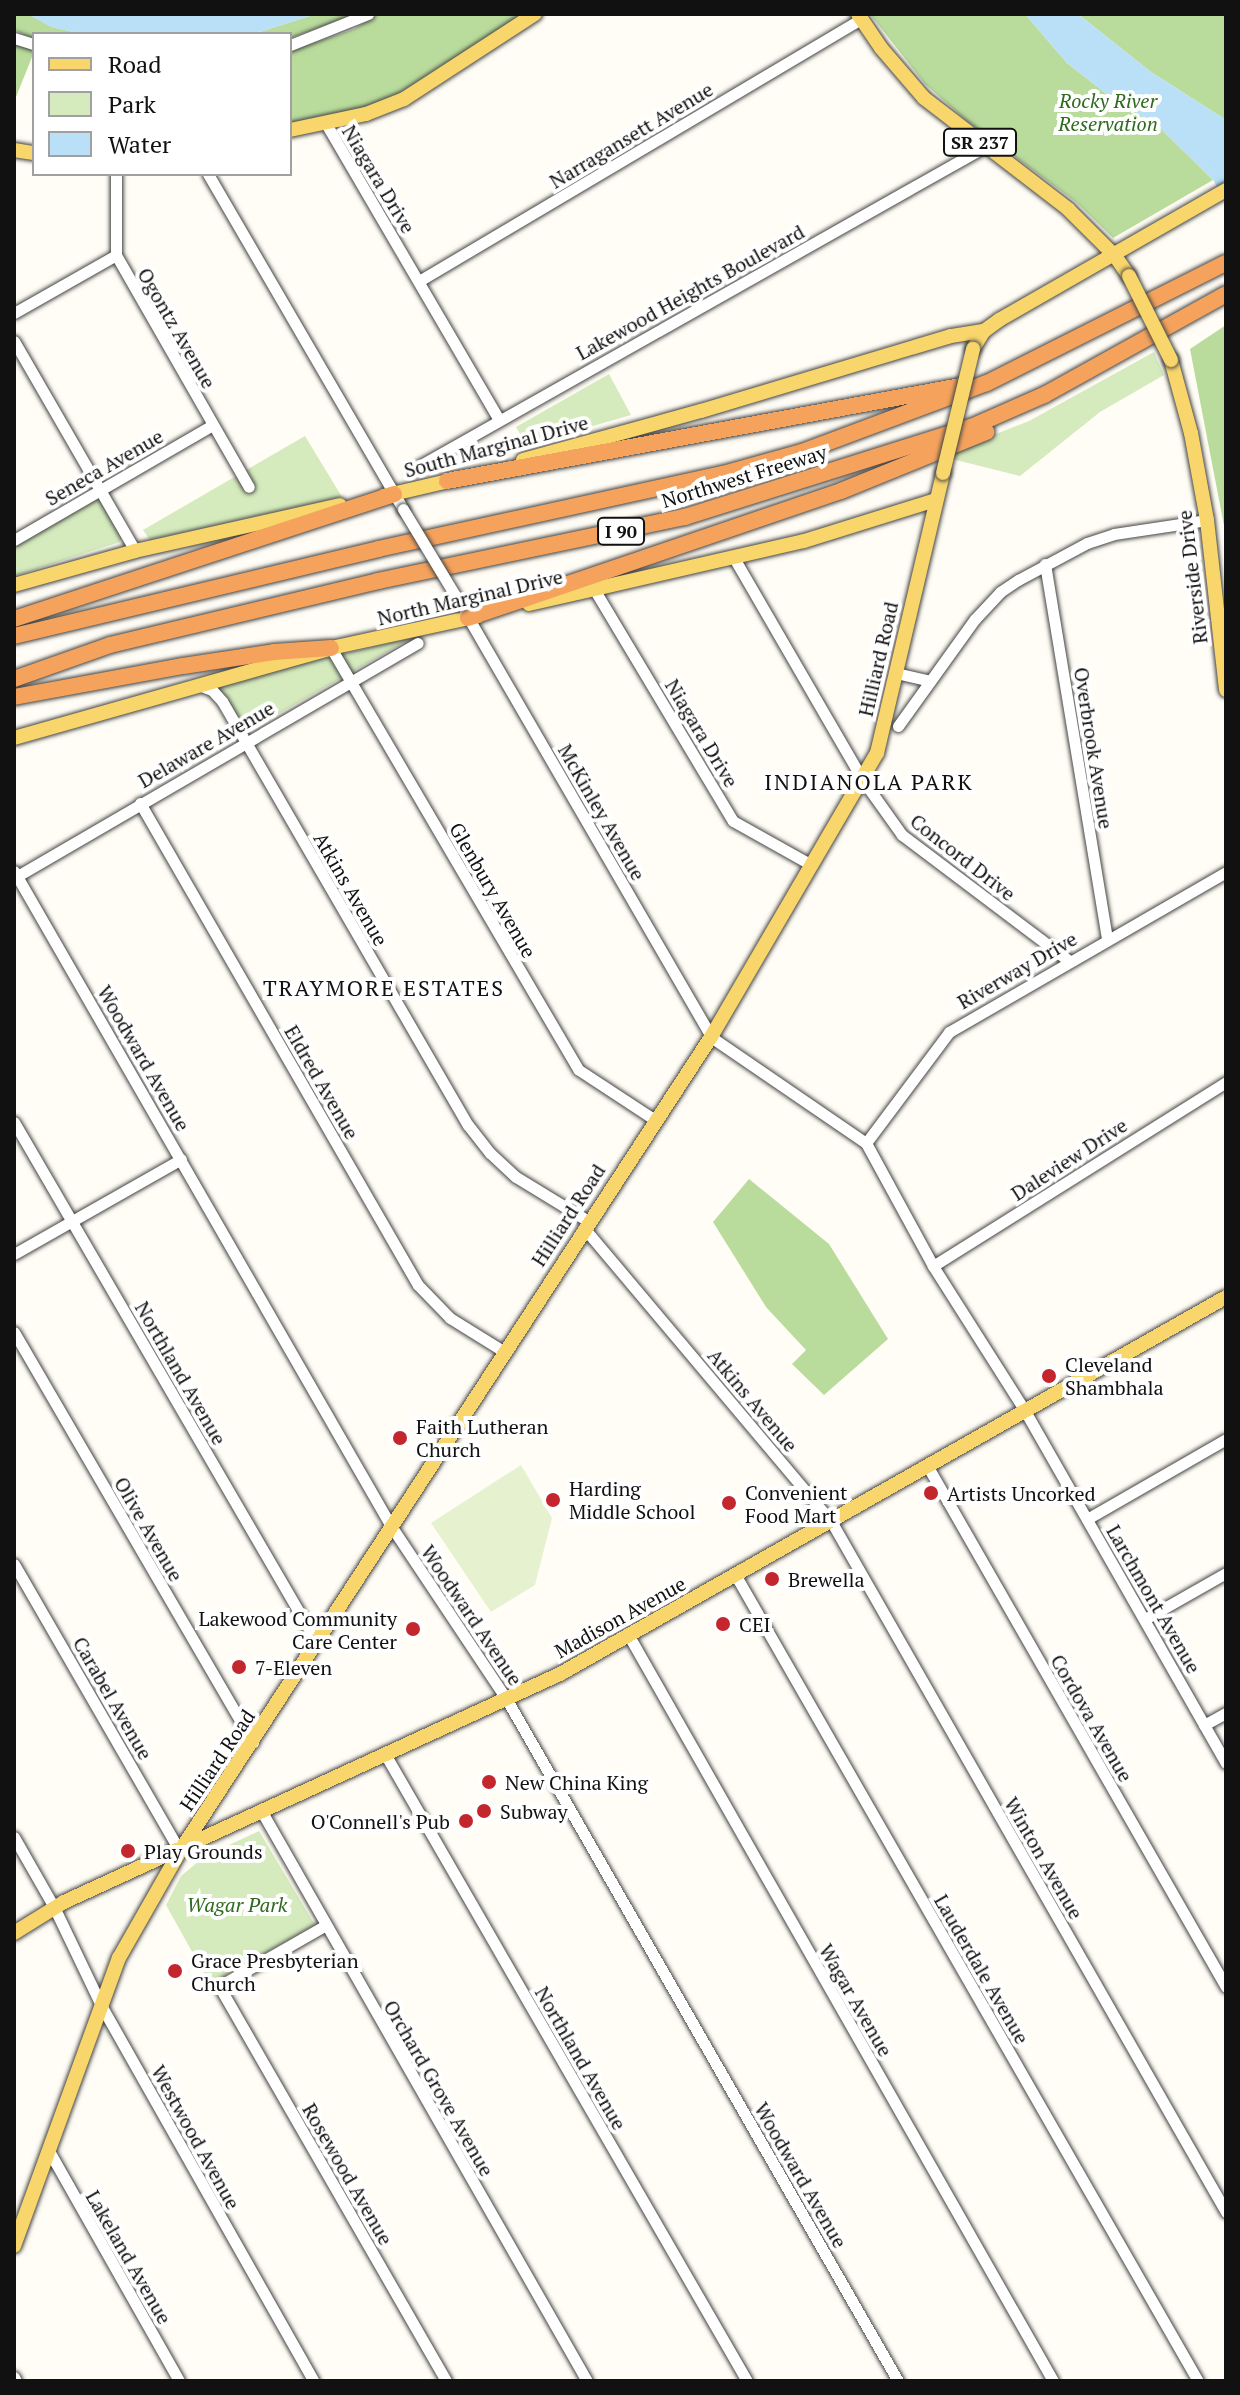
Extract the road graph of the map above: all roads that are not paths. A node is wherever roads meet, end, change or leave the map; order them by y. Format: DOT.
graph roads {
  1 [pos="368,14"];
  2 [pos="535,14"];
  3 [pos="860,17"];
  4 [pos="292,44"];
  5 [pos="325,122"];
  6 [pos="292,130"];
  7 [pos="986,146"];
  8 [pos="116,176"];
  9 [pos="209,176"];
  10 [pos="1226,190"];
  11 [pos="116,255"];
  12 [pos="1115,256"];
  13 [pos="1226,263"];
  14 [pos="419,281"];
  15 [pos="1226,294"];
  16 [pos="14,313"];
  17 [pos="1182,318"];
  18 [pos="984,331"];
  19 [pos="14,341"];
  20 [pos="987,383"];
  21 [pos="499,420"];
  22 [pos="212,425"];
  23 [pos="412,470"];
  24 [pos="447,481"];
  25 [pos="249,487"];
  26 [pos="103,491"];
  27 [pos="394,494"];
  28 [pos="936,500"];
  29 [pos="1207,520"];
  30 [pos="14,540"];
  31 [pos="135,551"];
  32 [pos="734,558"];
  33 [pos="1045,564"];
  34 [pos="14,585"];
  35 [pos="594,589"];
  36 [pos="464,612"];
  37 [pos="14,619"];
  38 [pos="14,636"];
  39 [pos="417,643"];
  40 [pos="331,648"];
  41 [pos="896,673"];
  42 [pos="231,677"];
  43 [pos="14,679"];
  44 [pos="930,681"];
  45 [pos="350,682"];
  46 [pos="199,685"];
  47 [pos="1226,690"];
  48 [pos="14,697"];
  49 [pos="222,701"];
  50 [pos="898,726"];
  51 [pos="14,738"];
  52 [pos="244,742"];
  53 [pos="862,779"];
  54 [pos="140,803"];
  55 [pos="810,864"];
  56 [pos="1226,872"];
  57 [pos="15,875"];
  58 [pos="1107,938"];
  59 [pos="1068,960"];
  60 [pos="711,1037"];
  61 [pos="1226,1082"];
  62 [pos="655,1120"];
  63 [pos="14,1122"];
  64 [pos="866,1143"];
  65 [pos="181,1159"];
  66 [pos="72,1221"];
  67 [pos="586,1224"];
  68 [pos="14,1254"];
  69 [pos="933,1266"];
  70 [pos="1224,1304"];
  71 [pos="14,1332"];
  72 [pos="503,1351"];
  73 [pos="1025,1411"];
  74 [pos="1226,1439"];
  75 [pos="928,1467"];
  76 [pos="1087,1519"];
  77 [pos="831,1521"];
  78 [pos="391,1526"];
  79 [pos="14,1564"];
  80 [pos="1226,1573"];
  81 [pos="736,1576"];
  82 [pos="1145,1619"];
  83 [pos="629,1636"];
  84 [pos="317,1643"];
  85 [pos="507,1700"];
  86 [pos="1226,1713"];
  87 [pos="1204,1725"];
  88 [pos="253,1743"];
  89 [pos="385,1754"];
  90 [pos="1226,1763"];
  91 [pos="262,1812"];
  92 [pos="14,1837"];
  93 [pos="180,1851"];
  94 [pos="54,1907"];
  95 [pos="326,1925"];
  96 [pos="14,1933"];
  97 [pos="1226,1987"];
  98 [pos="102,2007"];
  99 [pos="49,2151"];
  100 [pos="1226,2212"];
  101 [pos="14,2246"];
  102 [pos="179,2381"];
  103 [pos="314,2381"];
  104 [pos="446,2381"];
  105 [pos="587,2381"];
  106 [pos="747,2381"];
  107 [pos="898,2381"];
  108 [pos="1053,2381"];
  109 [pos="1198,2381"];
  1 -- 4 [label="street"];
  2 -- 5 [label="main road"];
  3 -- 7 [label="main road, Riverside Drive / SR 237"];
  3 -- 14 [label="street, Narragansett Avenue"];
  5 -- 6 [label="main road"];
  5 -- 14 [label="street, Niagara Drive"];
  7 -- 12 [label="main road, Riverside Drive / SR 237"];
  7 -- 21 [label="street, Lakewood Heights Boulevard"];
  8 -- 11 [label="street, Ogontz Avenue"];
  9 -- 27 [label="street, McKinley Avenue"];
  10 -- 12 [label="main road, Hilliard Road"];
  11 -- 16 [label="street"];
  11 -- 22 [label="street, Ogontz Avenue"];
  12 -- 18 [label="main road, Hilliard Road"];
  12 -- 29 [label="main road, Riverside Drive / SR 237, bridge"];
  13 -- 20 [label="highway, Northwest Freeway / I 90"];
  14 -- 21 [label="street, Niagara Drive"];
  15 -- 17 [label="highway, Northwest Freeway / I 90"];
  17 -- 36 [label="highway"];
  17 -- 43 [label="highway, Northwest Freeway / I 90"];
  18 -- 24 [label="main road, South Marginal Drive"];
  18 -- 28 [label="main road, Hilliard Road, bridge"];
  19 -- 26 [label="street"];
  20 -- 24 [label="highway"];
  20 -- 38 [label="highway, Northwest Freeway / I 90"];
  21 -- 23 [label="street, Lakewood Heights Boulevard"];
  22 -- 25 [label="street, Ogontz Avenue"];
  22 -- 26 [label="street, Seneca Avenue"];
  24 -- 27 [label="main road, South Marginal Drive"];
  26 -- 30 [label="street, Seneca Avenue"];
  26 -- 31 [label="street"];
  27 -- 31 [label="main road, South Marginal Drive"];
  27 -- 36 [label="street, McKinley Avenue, bridge"];
  27 -- 37 [label="highway"];
  28 -- 32 [label="main road, North Marginal Drive"];
  28 -- 41 [label="main road, Hilliard Road"];
  29 -- 33 [label="street"];
  29 -- 47 [label="main road, Riverside Drive / SR 237"];
  31 -- 34 [label="main road, South Marginal Drive"];
  32 -- 35 [label="main road, North Marginal Drive"];
  32 -- 53 [label="street, Concord Drive"];
  33 -- 44 [label="street"];
  33 -- 58 [label="street, Overbrook Avenue"];
  35 -- 36 [label="main road, North Marginal Drive"];
  35 -- 55 [label="street, Niagara Drive"];
  36 -- 40 [label="main road, North Marginal Drive"];
  36 -- 60 [label="street, McKinley Avenue"];
  39 -- 45 [label="street, Delaware Avenue"];
  40 -- 42 [label="main road, North Marginal Drive"];
  40 -- 45 [label="street, Glenbury Avenue"];
  40 -- 48 [label="highway"];
  41 -- 44 [label="street"];
  41 -- 53 [label="main road, Hilliard Road"];
  42 -- 46 [label="main road, North Marginal Drive"];
  42 -- 49 [label="street"];
  44 -- 50 [label="street"];
  45 -- 52 [label="street, Delaware Avenue"];
  45 -- 62 [label="street, Glenbury Avenue"];
  46 -- 49 [label="street, Atkins Avenue"];
  46 -- 51 [label="main road, North Marginal Drive"];
  49 -- 52 [label="street, Atkins Avenue"];
  52 -- 54 [label="street, Delaware Avenue"];
  52 -- 67 [label="street, Atkins Avenue"];
  53 -- 55 [label="main road, Hilliard Road"];
  53 -- 59 [label="street, Concord Drive"];
  54 -- 57 [label="street, Delaware Avenue"];
  54 -- 72 [label="street, Eldred Avenue"];
  55 -- 60 [label="main road, Hilliard Road"];
  56 -- 58 [label="street, Riverway Drive"];
  57 -- 65 [label="street, Woodward Avenue"];
  58 -- 59 [label="street, Riverway Drive"];
  59 -- 64 [label="street, Riverway Drive"];
  60 -- 62 [label="main road, Hilliard Road"];
  60 -- 64 [label="street, McKinley Avenue"];
  61 -- 69 [label="street, Daleview Drive"];
  62 -- 67 [label="main road, Hilliard Road"];
  63 -- 66 [label="street, Northland Avenue"];
  64 -- 69 [label="street, McKinley Avenue"];
  65 -- 66 [label="street"];
  65 -- 78 [label="street, Woodward Avenue"];
  66 -- 68 [label="street"];
  66 -- 84 [label="street, Northland Avenue"];
  67 -- 72 [label="main road, Hilliard Road"];
  67 -- 77 [label="street, Atkins Avenue"];
  69 -- 73 [label="street, McKinley Avenue"];
  70 -- 73 [label="main road, Madison Avenue"];
  71 -- 88 [label="street, Olive Avenue"];
  72 -- 78 [label="main road, Hilliard Road"];
  73 -- 75 [label="main road, Madison Avenue"];
  73 -- 76 [label="street, Larchmont Avenue"];
  74 -- 76 [label="street"];
  75 -- 77 [label="main road, Madison Avenue"];
  75 -- 97 [label="street, Cordova Avenue"];
  76 -- 82 [label="street, Larchmont Avenue"];
  77 -- 81 [label="main road, Madison Avenue"];
  77 -- 100 [label="street, Winton Avenue"];
  78 -- 84 [label="main road, Hilliard Road"];
  78 -- 85 [label="street, Woodward Avenue"];
  79 -- 93 [label="street, Carabel Avenue"];
  80 -- 82 [label="street"];
  81 -- 83 [label="main road, Madison Avenue"];
  81 -- 109 [label="street, Lauderdale Avenue"];
  82 -- 87 [label="street, Larchmont Avenue"];
  83 -- 85 [label="main road, Madison Avenue"];
  83 -- 108 [label="street, Wagar Avenue"];
  84 -- 88 [label="main road, Hilliard Road"];
  85 -- 89 [label="main road, Madison Avenue"];
  85 -- 107 [label="street, Woodward Avenue"];
  86 -- 87 [label="street"];
  87 -- 90 [label="street, Larchmont Avenue"];
  88 -- 93 [label="main road, Hilliard Road"];
  89 -- 91 [label="main road, Madison Avenue"];
  89 -- 106 [label="street, Northland Avenue"];
  91 -- 93 [label="main road, Madison Avenue"];
  91 -- 95 [label="street, Orchard Grove Avenue"];
  92 -- 94 [label="street, Westwood Avenue"];
  93 -- 94 [label="main road, Madison Avenue"];
  93 -- 98 [label="main road, Hilliard Road"];
  94 -- 96 [label="main road, Madison Avenue"];
  94 -- 98 [label="street, Westwood Avenue"];
  95 -- 104 [label="street, Rosewood Avenue"];
  95 -- 105 [label="street, Orchard Grove Avenue"];
  98 -- 99 [label="main road, Hilliard Road"];
  98 -- 103 [label="street, Westwood Avenue"];
  99 -- 101 [label="main road, Hilliard Road"];
  99 -- 102 [label="street, Lakeland Avenue"];
}
